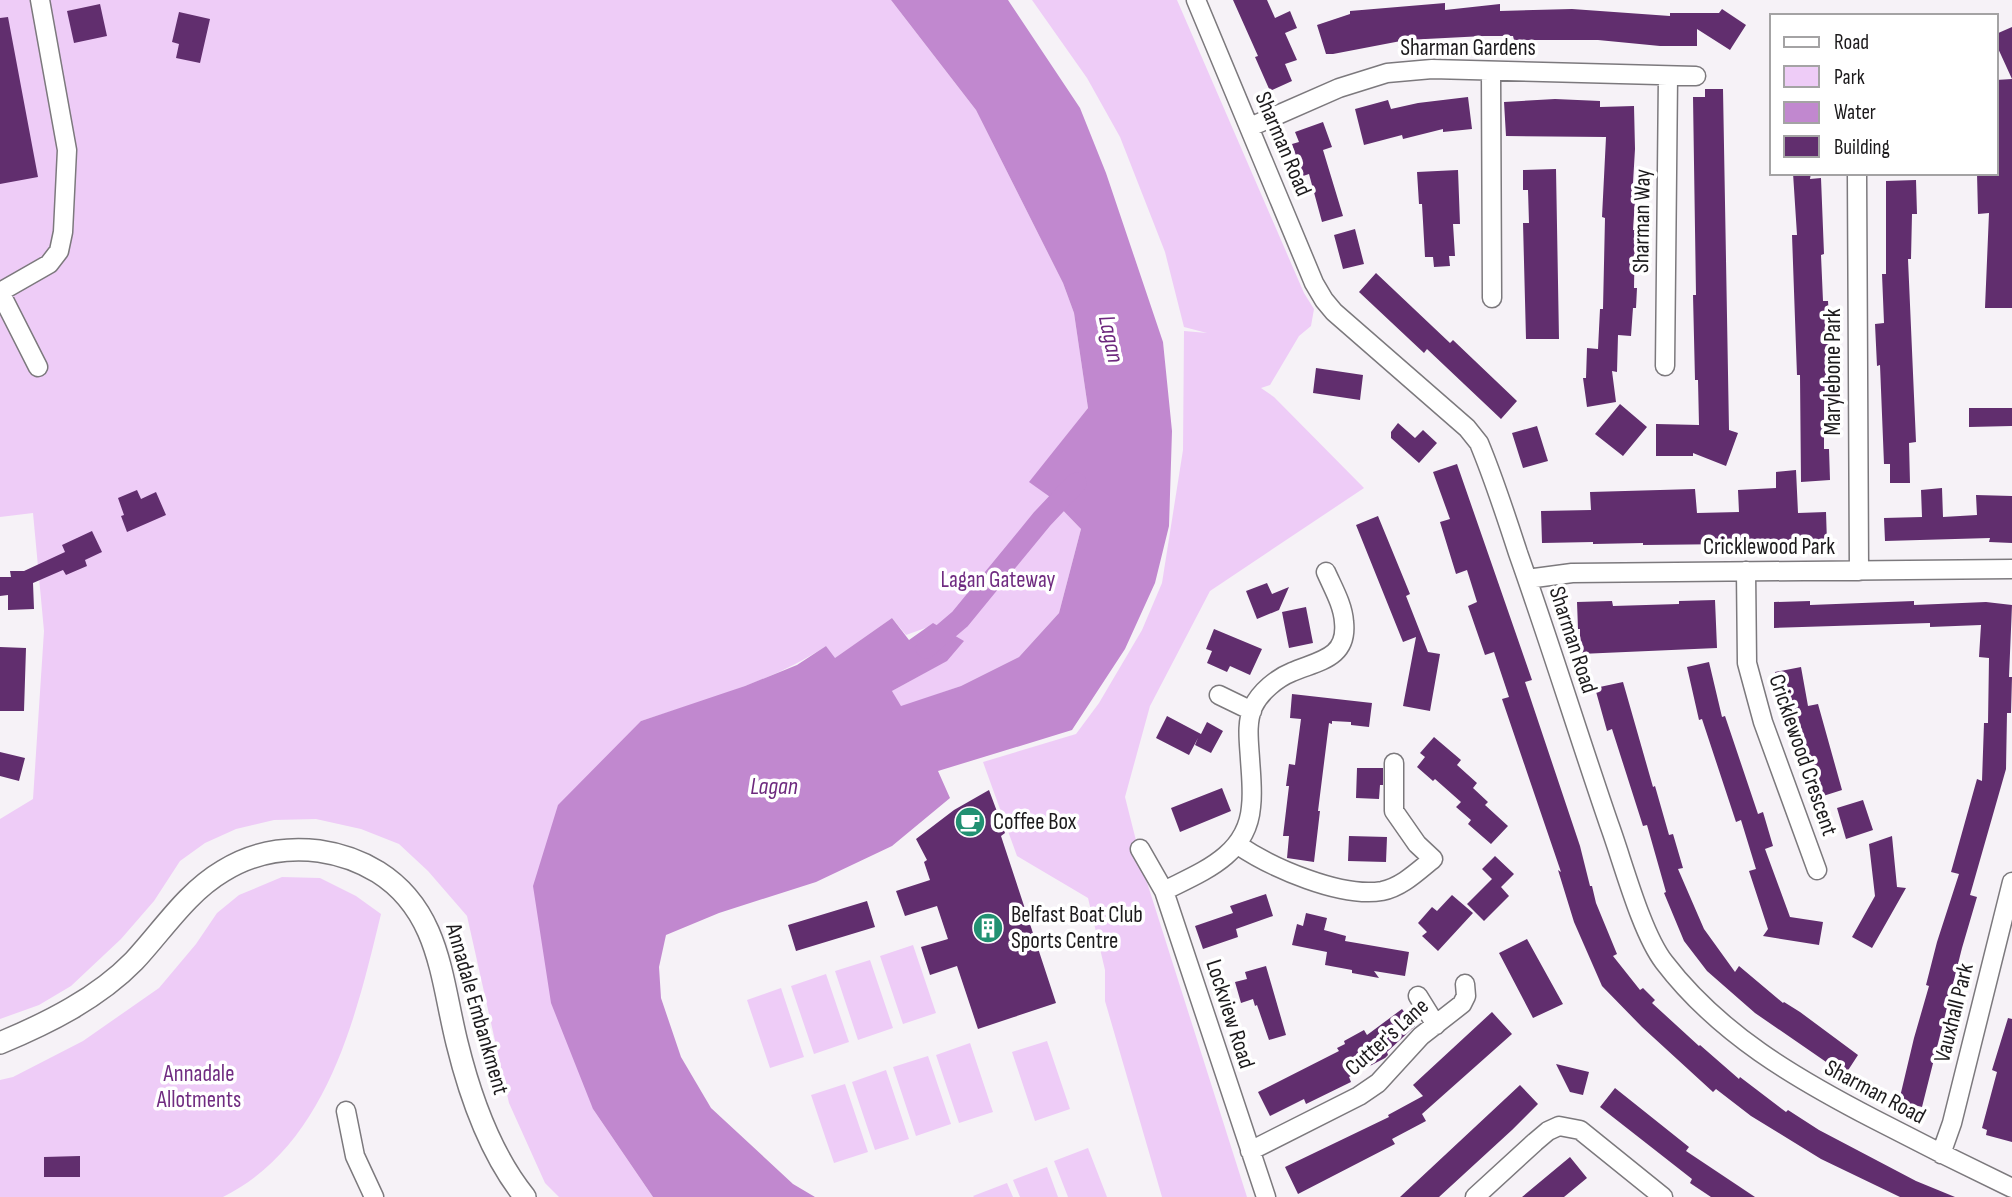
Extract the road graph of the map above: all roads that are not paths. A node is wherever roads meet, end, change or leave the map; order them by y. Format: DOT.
graph roads {
  1 [pos="40,0"];
  2 [pos="1196,0"];
  3 [pos="1491,72"];
  4 [pos="1668,76"];
  5 [pos="1696,76"];
  6 [pos="1250,127"];
  7 [pos="1857,175"];
  8 [pos="1492,298"];
  9 [pos="1665,366"];
  10 [pos="38,367"];
  11 [pos="2012,569"];
  12 [pos="1746,571"];
  13 [pos="1859,571"];
  14 [pos="1326,572"];
  15 [pos="1527,579"];
  16 [pos="1219,695"];
  17 [pos="1252,711"];
  18 [pos="1394,763"];
  19 [pos="1238,845"];
  20 [pos="1140,849"];
  21 [pos="1817,870"];
  22 [pos="2012,882"];
  23 [pos="1164,891"];
  24 [pos="1465,984"];
  25 [pos="1418,996"];
  26 [pos="1436,1025"];
  27 [pos="0,1043"];
  28 [pos="346,1111"];
  29 [pos="1250,1151"];
  30 [pos="1941,1154"];
  31 [pos="2012,1188"];
  32 [pos="374,1197"];
  33 [pos="526,1197"];
  34 [pos="1266,1197"];
  35 [pos="1475,1197"];
  36 [pos="1662,1197"];
  1 -- 10 [label="street"];
  2 -- 6 [label="street, Sharman Road"];
  3 -- 4 [label="street, Sharman Gardens"];
  3 -- 6 [label="street, Sharman Gardens"];
  3 -- 8 [label="street"];
  4 -- 5 [label="street, Sharman Gardens"];
  4 -- 9 [label="street, Sharman Way"];
  6 -- 15 [label="street, Sharman Road"];
  7 -- 13 [label="street, Marylebone Park"];
  11 -- 13 [label="street, Cricklewood Park"];
  12 -- 13 [label="street, Cricklewood Park"];
  12 -- 15 [label="street, Cricklewood Park"];
  12 -- 21 [label="street, Cricklewood Crescent"];
  14 -- 17 [label="street"];
  15 -- 30 [label="street, Sharman Road"];
  16 -- 17 [label="street"];
  17 -- 19 [label="street"];
  18 -- 19 [label="street"];
  19 -- 23 [label="street"];
  20 -- 23 [label="street, Lockview Road"];
  22 -- 30 [label="street, Vauxhall Park"];
  23 -- 29 [label="street, Lockview Road"];
  24 -- 26 [label="street, Cutter's Lane"];
  25 -- 26 [label="street"];
  26 -- 29 [label="street, Cutter's Lane"];
  27 -- 33 [label="street, Annadale Embankment"];
  28 -- 32 [label="street"];
  29 -- 34 [label="street, Lockview Road"];
  30 -- 31 [label="street, Sharman Road"];
  35 -- 36 [label="street"];
}
